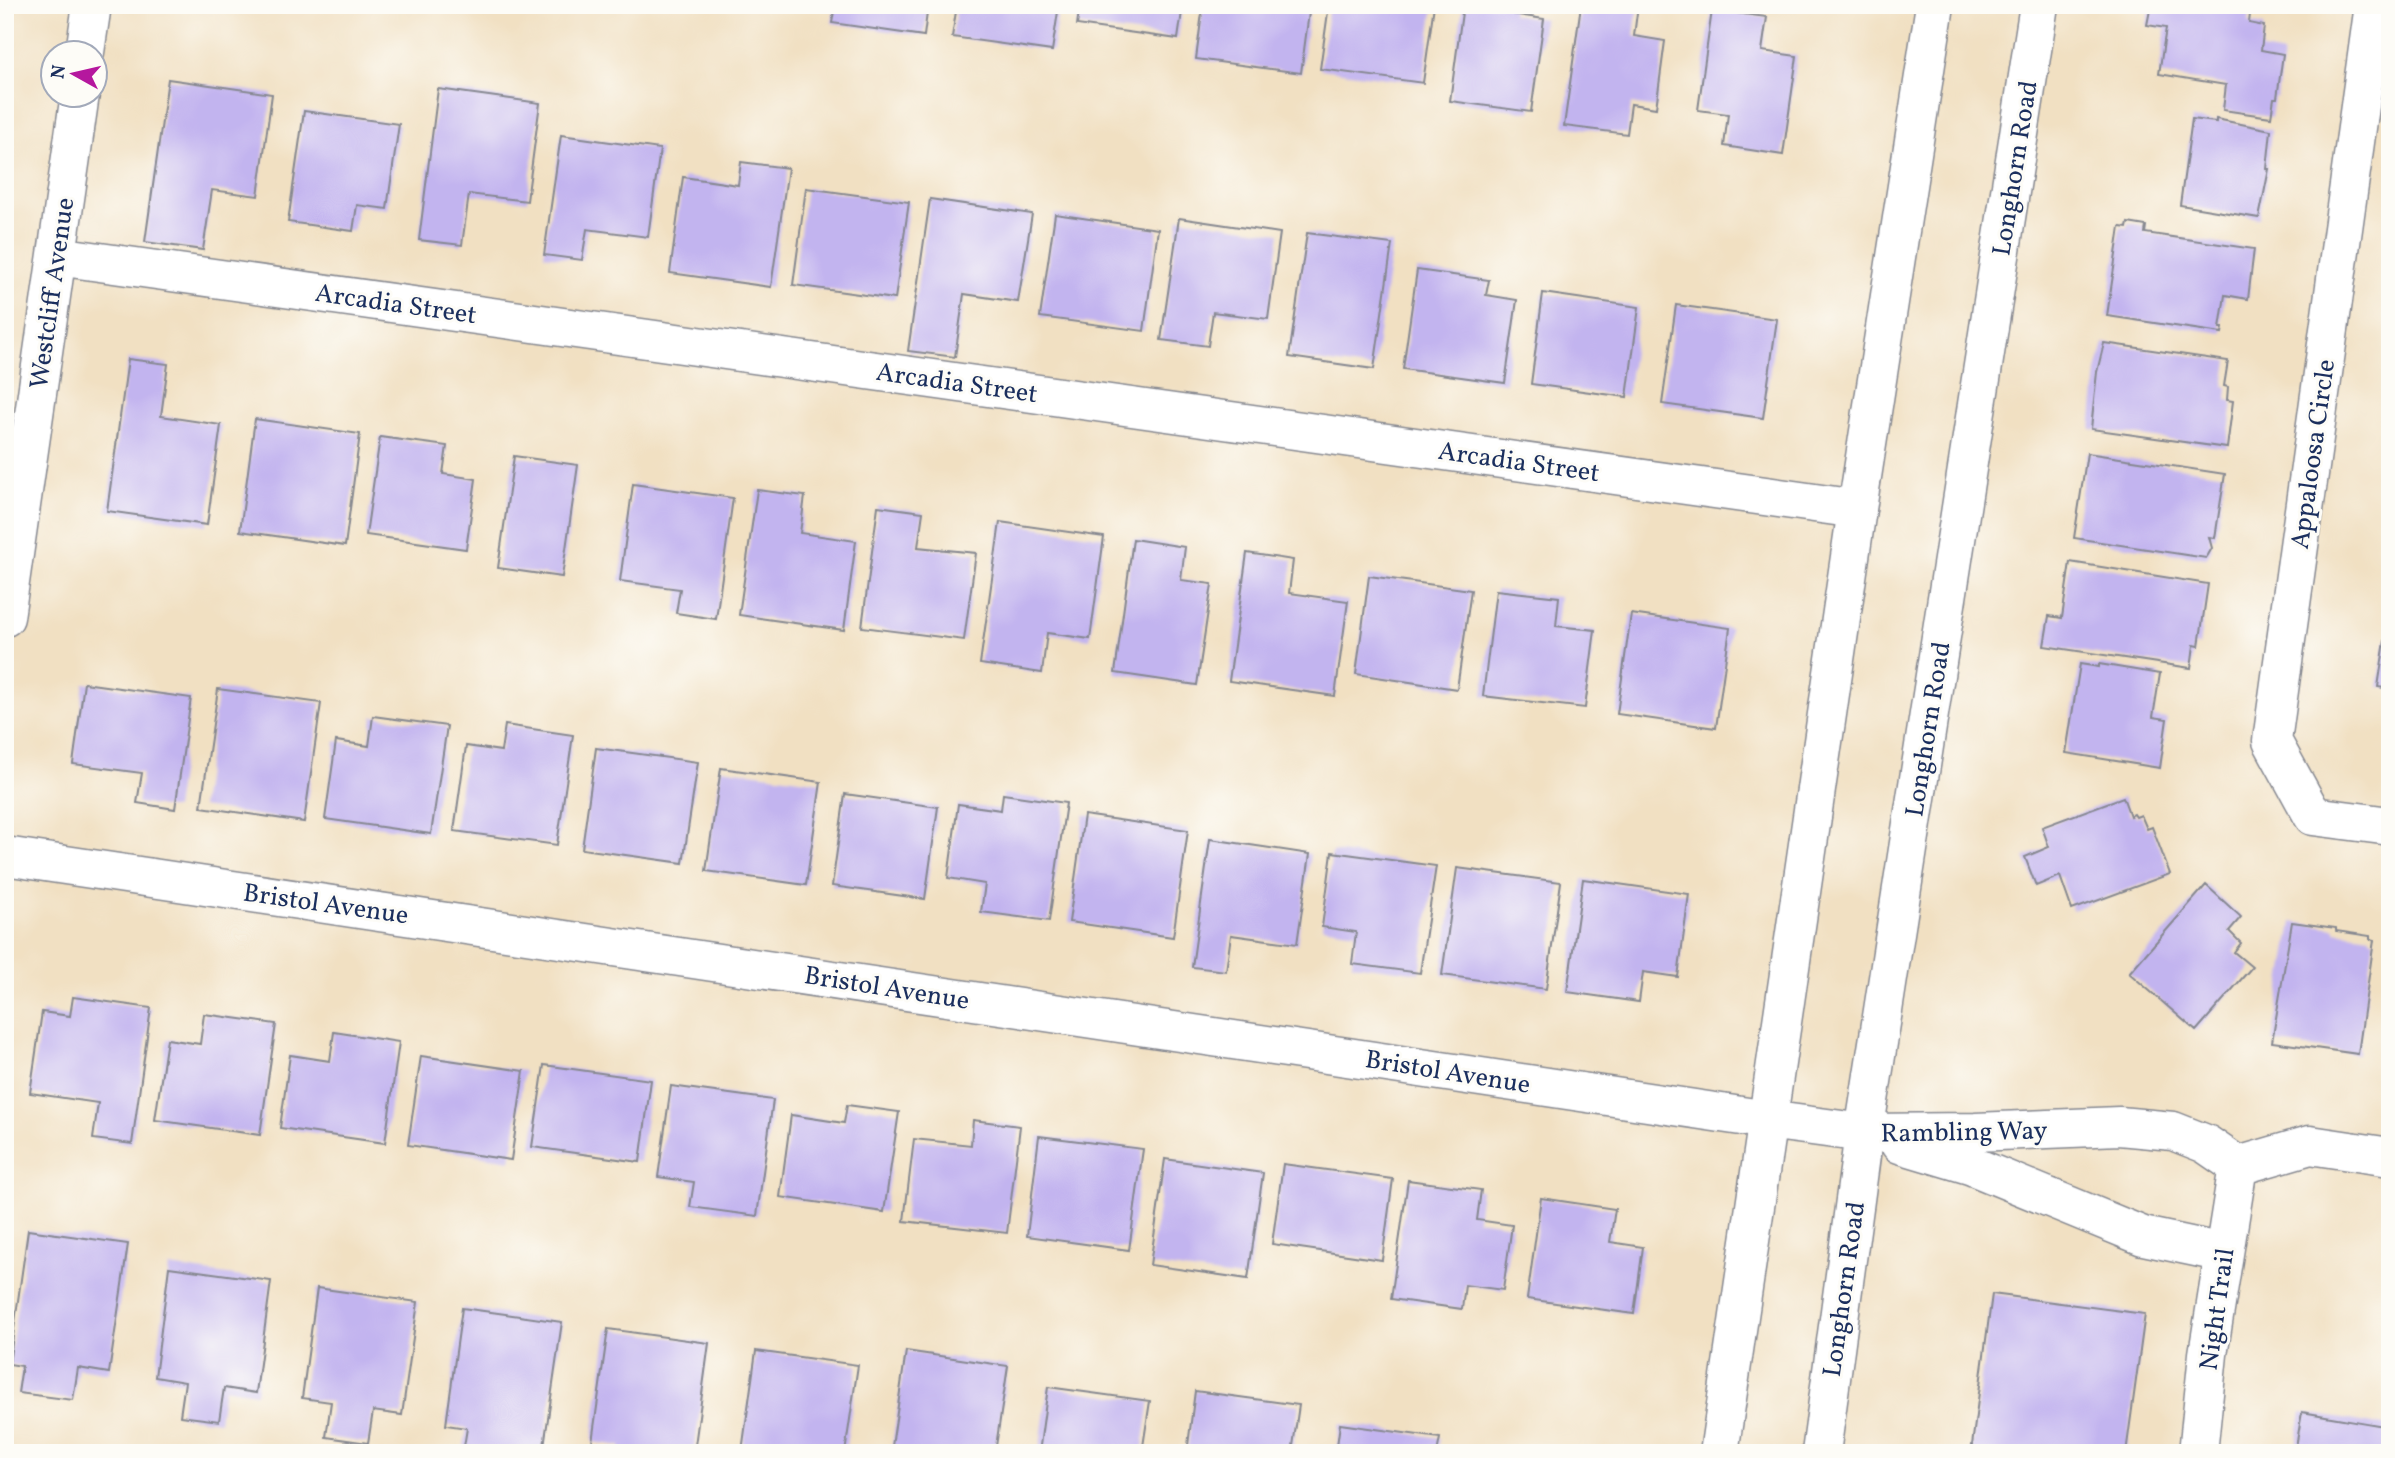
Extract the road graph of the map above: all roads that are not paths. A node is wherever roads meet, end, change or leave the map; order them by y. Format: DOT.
graph roads {
  1 [pos="92,5"];
  2 [pos="1935,5"];
  3 [pos="2039,5"];
  4 [pos="2374,5"];
  5 [pos="87,38"];
  6 [pos="78,108"];
  7 [pos="57,256"];
  8 [pos="1857,509"];
  9 [pos="5,617"];
  10 [pos="2390,826"];
  11 [pos="5,856"];
  12 [pos="1768,1119"];
  13 [pos="1864,1133"];
  14 [pos="2390,1157"];
  15 [pos="2238,1166"];
  16 [pos="2224,1253"];
  17 [pos="1718,1453"];
  18 [pos="1821,1453"];
  19 [pos="2198,1453"];
  1 -- 5 [label="street"];
  2 -- 8 [label="street"];
  3 -- 13 [label="street, Longhorn Road"];
  4 -- 10 [label="street, Appaloosa Circle"];
  6 -- 7 [label="street, Westcliff Avenue"];
  7 -- 8 [label="street, Arcadia Street"];
  7 -- 9 [label="street, Westcliff Avenue"];
  8 -- 12 [label="street"];
  11 -- 12 [label="street, Bristol Avenue"];
  12 -- 13 [label="street, Bristol Avenue"];
  12 -- 17 [label="street"];
  13 -- 15 [label="street, Rambling Way"];
  13 -- 16 [label="street, Rambling Way"];
  13 -- 18 [label="street, Longhorn Road"];
  14 -- 15 [label="street"];
  15 -- 16 [label="street, Night Trail"];
  16 -- 19 [label="street, Night Trail"];
}
